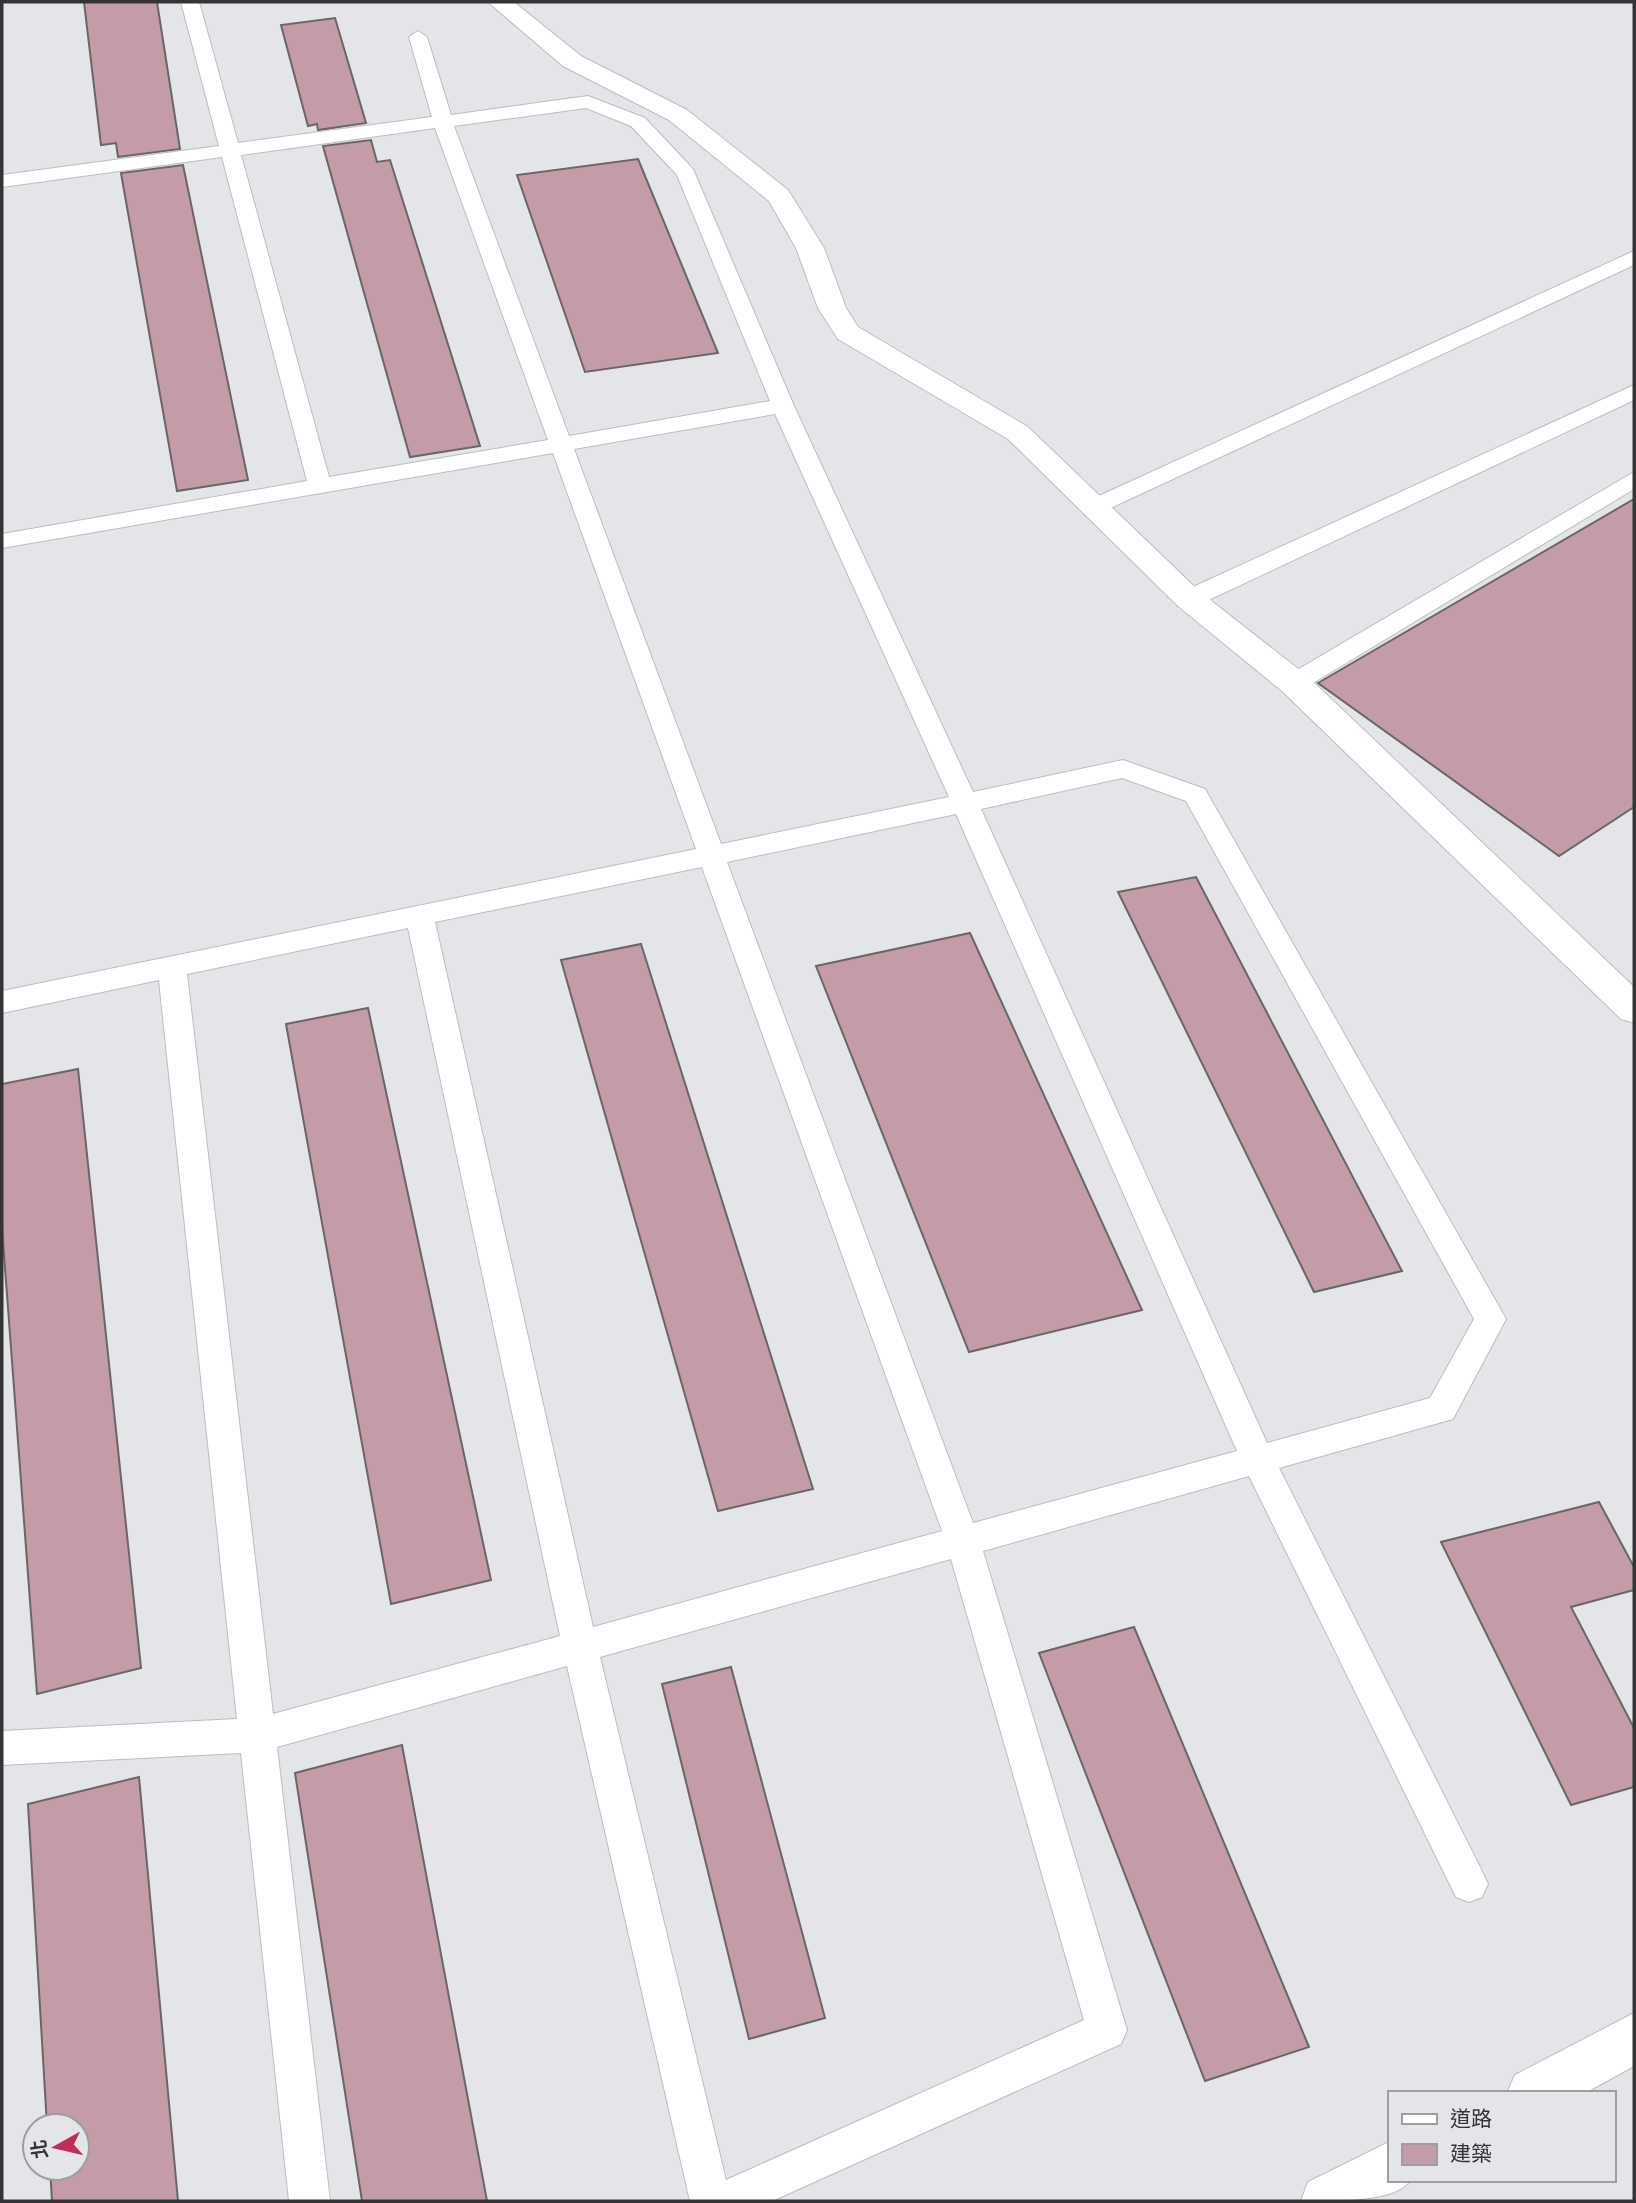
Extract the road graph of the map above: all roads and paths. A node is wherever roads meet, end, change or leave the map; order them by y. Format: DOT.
graph roads {
  1 [pos="190,2"];
  2 [pos="500,2"];
  3 [pos="418,37"];
  4 [pos="443,122"];
  5 [pos="228,150"];
  6 [pos="2,181"];
  7 [pos="1634,257"];
  8 [pos="1634,392"];
  9 [pos="783,406"];
  10 [pos="561,446"];
  11 [pos="1634,479"];
  12 [pos="320,487"];
  13 [pos="1096,506"];
  14 [pos="2,541"];
  15 [pos="1189,599"];
  16 [pos="1294,683"];
  17 [pos="965,803"];
  18 [pos="711,856"];
  19 [pos="420,917"];
  20 [pos="172,968"];
  21 [pos="2,1002"];
  22 [pos="1634,1009"];
  23 [pos="1258,1461"];
  24 [pos="963,1542"];
  25 [pos="580,1646"];
  26 [pos="259,1735"];
  27 [pos="2,1748"];
  28 [pos="1469,1884"];
  29 [pos="1634,2038"];
  30 [pos="1537,2091"];
  31 [pos="1388,2169"];
  32 [pos="309,2201"];
  33 [pos="709,2201"];
  34 [pos="726,2201"];
  35 [pos="1326,2201"];
  1 -- 5 [label="lane"];
  2 -- 13 [label="street"];
  3 -- 4 [label="lane"];
  4 -- 5 [label="lane"];
  4 -- 9 [label="lane"];
  4 -- 10 [label="lane"];
  5 -- 6 [label="lane"];
  5 -- 12 [label="lane"];
  7 -- 13 [label="lane"];
  8 -- 15 [label="lane"];
  9 -- 10 [label="lane"];
  9 -- 17 [label="lane"];
  10 -- 12 [label="lane"];
  10 -- 18 [label="lane"];
  11 -- 16 [label="lane"];
  12 -- 14 [label="lane"];
  13 -- 15 [label="street"];
  15 -- 16 [label="street"];
  16 -- 22 [label="street"];
  17 -- 18 [label="lane"];
  17 -- 23 [label="lane"];
  17 -- 23 [label="lane"];
  18 -- 19 [label="lane"];
  18 -- 24 [label="lane"];
  19 -- 20 [label="lane"];
  19 -- 25 [label="lane"];
  20 -- 21 [label="lane"];
  20 -- 26 [label="lane"];
  23 -- 24 [label="lane"];
  23 -- 28 [label="lane"];
  24 -- 25 [label="lane"];
  24 -- 34 [label="lane"];
  25 -- 26 [label="lane"];
  25 -- 33 [label="lane"];
  26 -- 27 [label="lane"];
  26 -- 32 [label="lane"];
  29 -- 30 [label="street"];
  31 -- 35 [label="street"];
}
